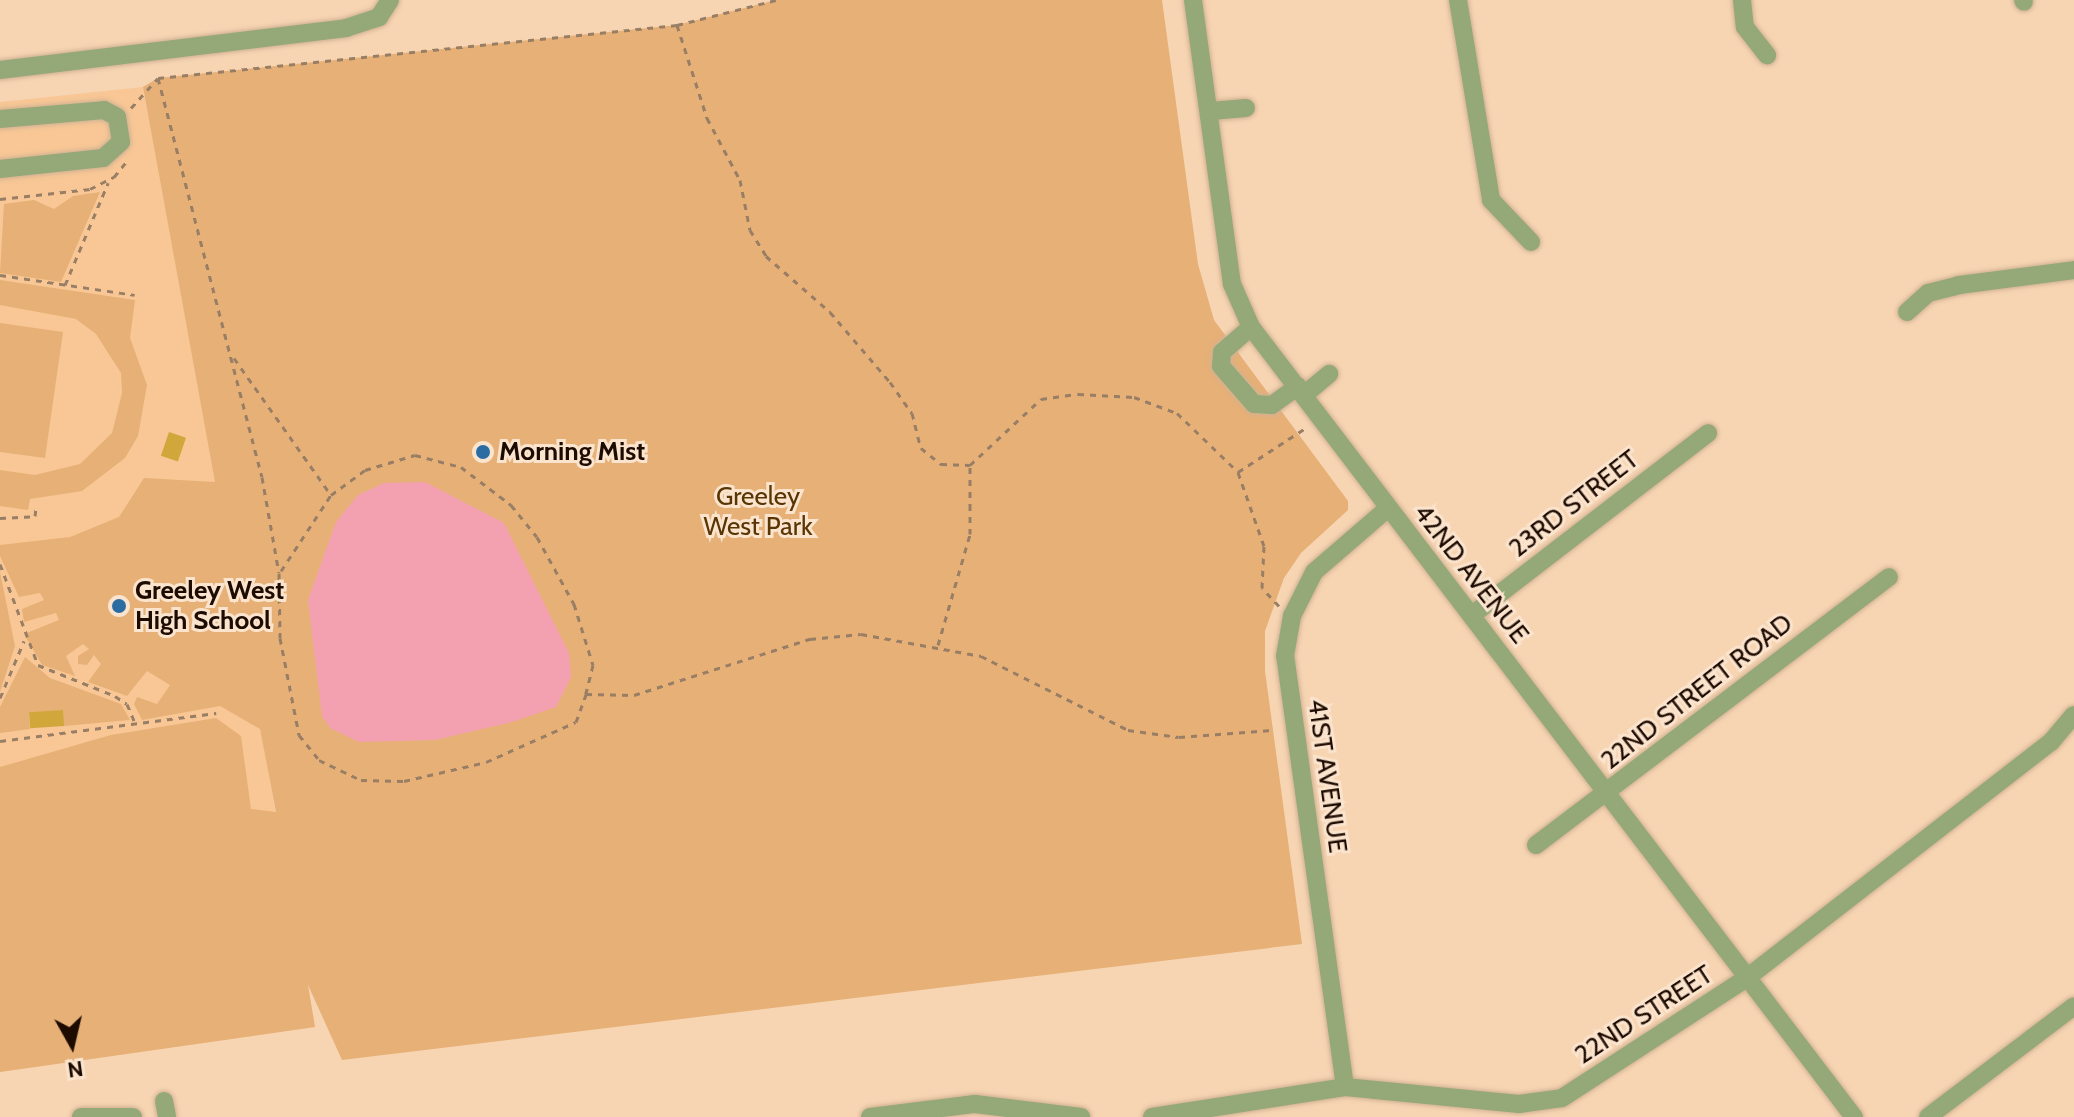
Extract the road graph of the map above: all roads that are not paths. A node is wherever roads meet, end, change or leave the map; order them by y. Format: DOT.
graph roads {
  1 [pos="390,0"];
  2 [pos="1193,0"];
  3 [pos="1458,0"];
  4 [pos="1742,0"];
  5 [pos="1767,55"];
  6 [pos="0,70"];
  7 [pos="1246,108"];
  8 [pos="1211,111"];
  9 [pos="0,119"];
  10 [pos="0,169"];
  11 [pos="1531,242"];
  12 [pos="2074,270"];
  13 [pos="1907,312"];
  14 [pos="1251,327"];
  15 [pos="1329,374"];
  16 [pos="1301,390"];
  17 [pos="1708,433"];
  18 [pos="1387,509"];
  19 [pos="1889,577"];
  20 [pos="1472,615"];
  21 [pos="2074,715"];
  22 [pos="1606,795"];
  23 [pos="1536,845"];
  24 [pos="1744,980"];
  25 [pos="2074,1006"];
  26 [pos="1345,1087"];
  27 [pos="1189,1115"];
  28 [pos="81,1117"];
  29 [pos="133,1117"];
  30 [pos="870,1117"];
  31 [pos="1081,1117"];
  32 [pos="1152,1117"];
  33 [pos="1854,1117"];
  34 [pos="1928,1117"];
  1 -- 6 [label="street"];
  2 -- 8 [label="street, 42ND AVENUE"];
  3 -- 11 [label="street"];
  4 -- 5 [label="street"];
  7 -- 8 [label="street"];
  8 -- 14 [label="street, 42ND AVENUE"];
  9 -- 10 [label="street"];
  12 -- 13 [label="street"];
  14 -- 16 [label="street, 42ND AVENUE"];
  14 -- 16 [label="street"];
  15 -- 16 [label="street"];
  16 -- 18 [label="street, 42ND AVENUE"];
  17 -- 20 [label="street, 23RD STREET"];
  18 -- 20 [label="street, 42ND AVENUE"];
  18 -- 26 [label="street, 41ST AVENUE"];
  19 -- 22 [label="street, 22ND STREET ROAD"];
  20 -- 22 [label="street, 42ND AVENUE"];
  21 -- 24 [label="street, 22ND STREET"];
  22 -- 23 [label="street, 22ND STREET ROAD"];
  22 -- 24 [label="street, 42ND AVENUE"];
  24 -- 26 [label="street, 22ND STREET"];
  24 -- 33 [label="street, 42ND AVENUE"];
  25 -- 34 [label="street"];
  26 -- 27 [label="street, 22ND STREET"];
  27 -- 32 [label="street, 22ND STREET"];
  28 -- 29 [label="street"];
  30 -- 31 [label="street"];
}
